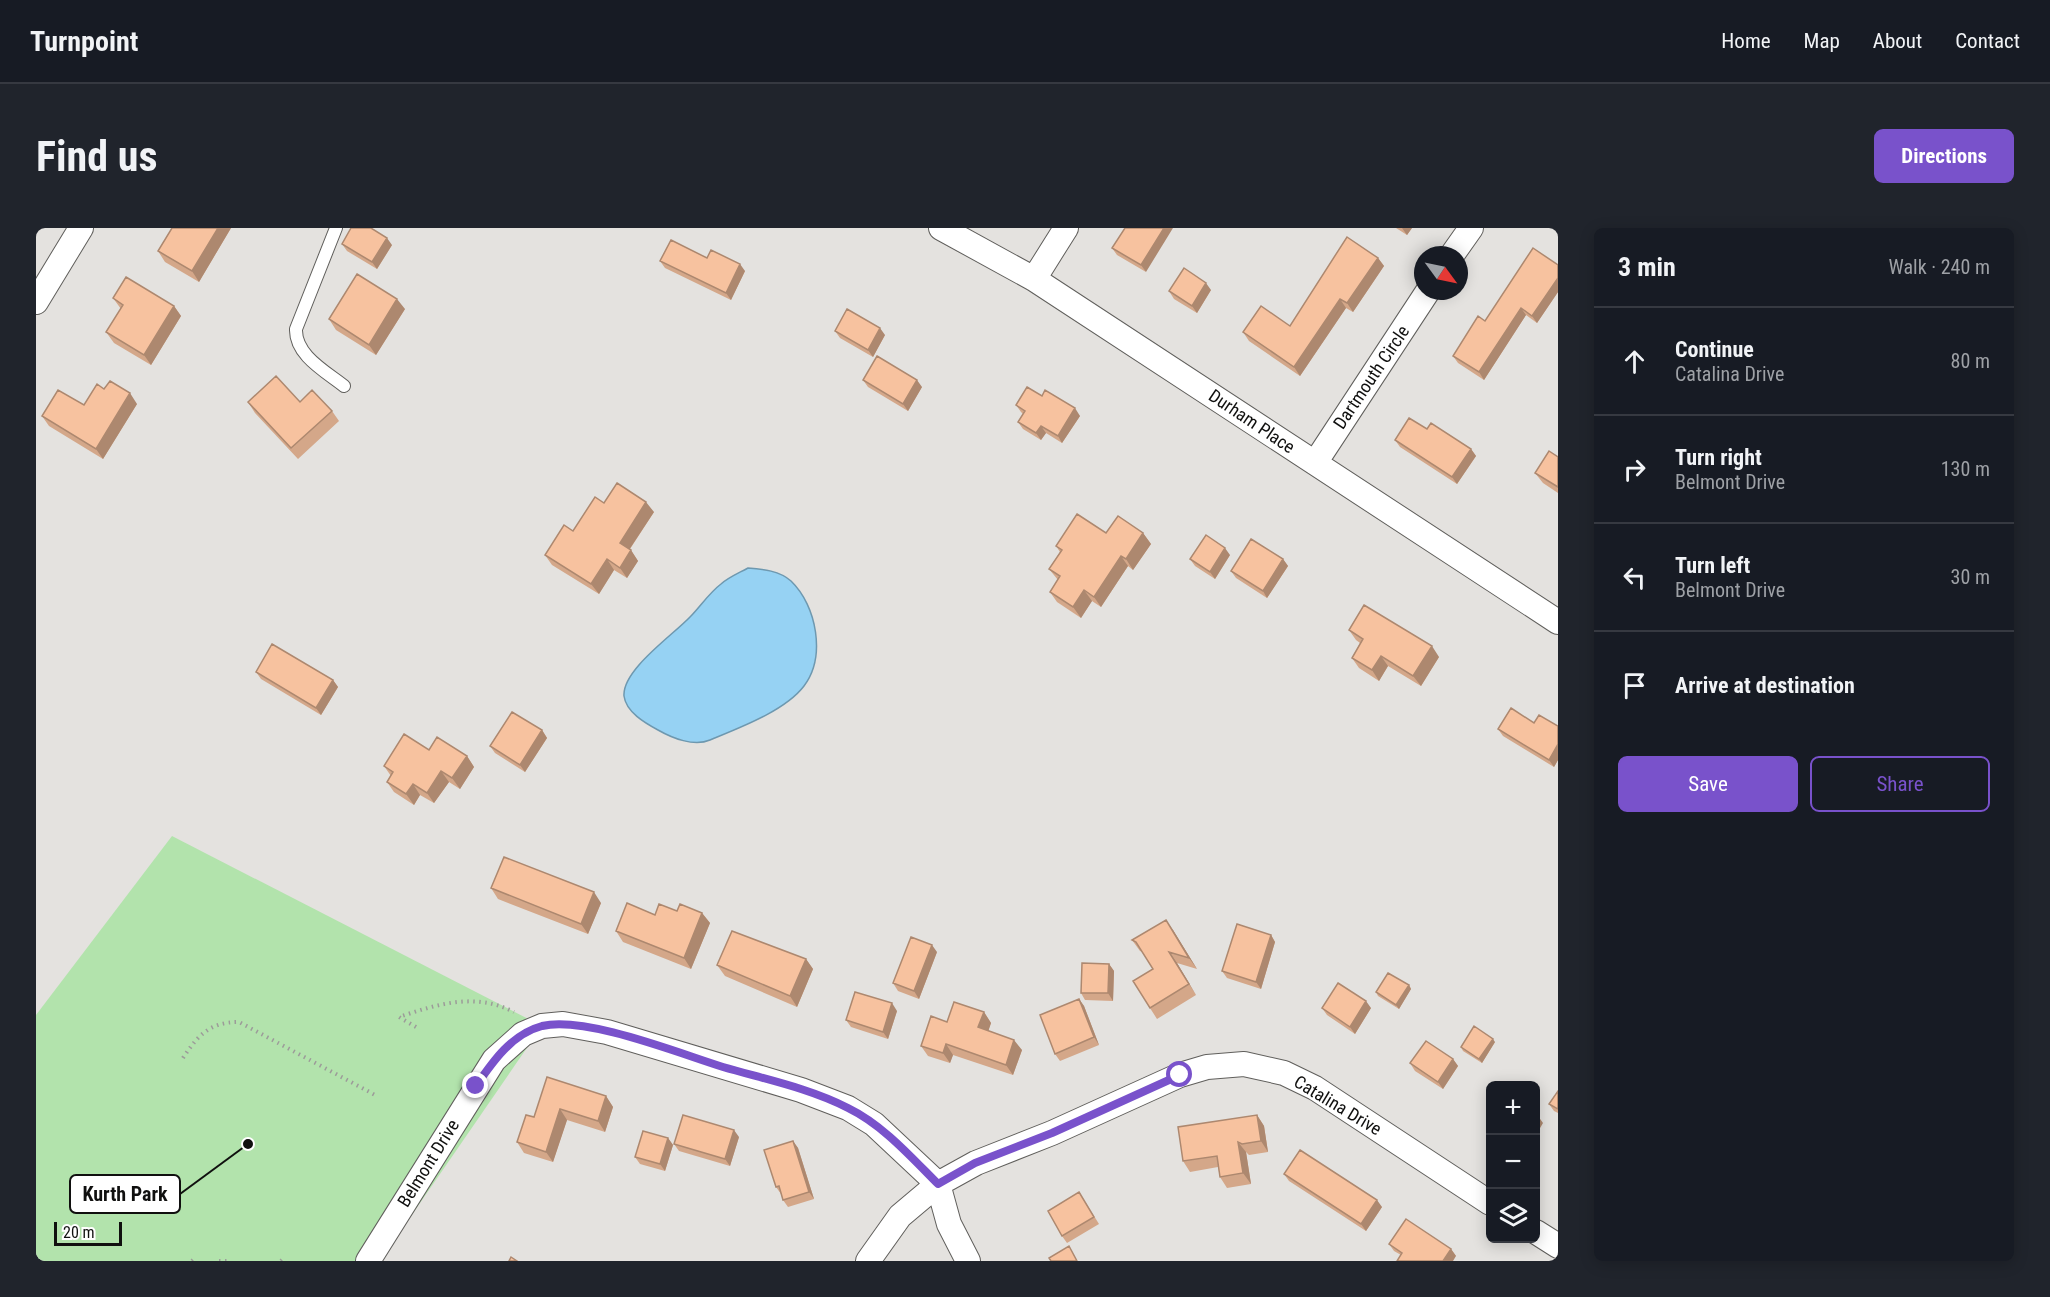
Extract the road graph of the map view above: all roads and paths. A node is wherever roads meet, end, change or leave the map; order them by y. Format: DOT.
graph roads {
  1 [pos="81,228"];
  2 [pos="336,228"];
  3 [pos="941,228"];
  4 [pos="1066,228"];
  5 [pos="1471,228"];
  6 [pos="1458,246"];
  7 [pos="1034,279"];
  8 [pos="1422,300"];
  9 [pos="36,302"];
  10 [pos="344,386"];
  11 [pos="1315,463"];
  12 [pos="1558,622"];
  13 [pos="542,1026"];
  14 [pos="416,1027"];
  15 [pos="183,1058"];
  16 [pos="376,1096"];
  17 [pos="938,1184"];
  18 [pos="1486,1200"];
  19 [pos="1540,1235"];
  20 [pos="1558,1246"];
  21 [pos="219,1261"];
  22 [pos="230,1261"];
  23 [pos="368,1261"];
  24 [pos="868,1261"];
  25 [pos="968,1261"];
  1 -- 9 [label="street"];
  2 -- 10 [label="lane"];
  3 -- 7 [label="street, Durham Place"];
  4 -- 7 [label="street"];
  5 -- 6 [label="street"];
  7 -- 11 [label="street, Durham Place"];
  8 -- 11 [label="street, Dartmouth Circle"];
  11 -- 12 [label="street, Durham Place"];
  13 -- 14 [label="path"];
  13 -- 17 [label="street, Belmont Drive"];
  13 -- 23 [label="street, Belmont Drive"];
  15 -- 16 [label="path"];
  17 -- 18 [label="street, Catalina Drive"];
  17 -- 24 [label="street, Catalina Drive"];
  17 -- 25 [label="street"];
  19 -- 20 [label="street"];
  21 -- 22 [label="path"];
}
